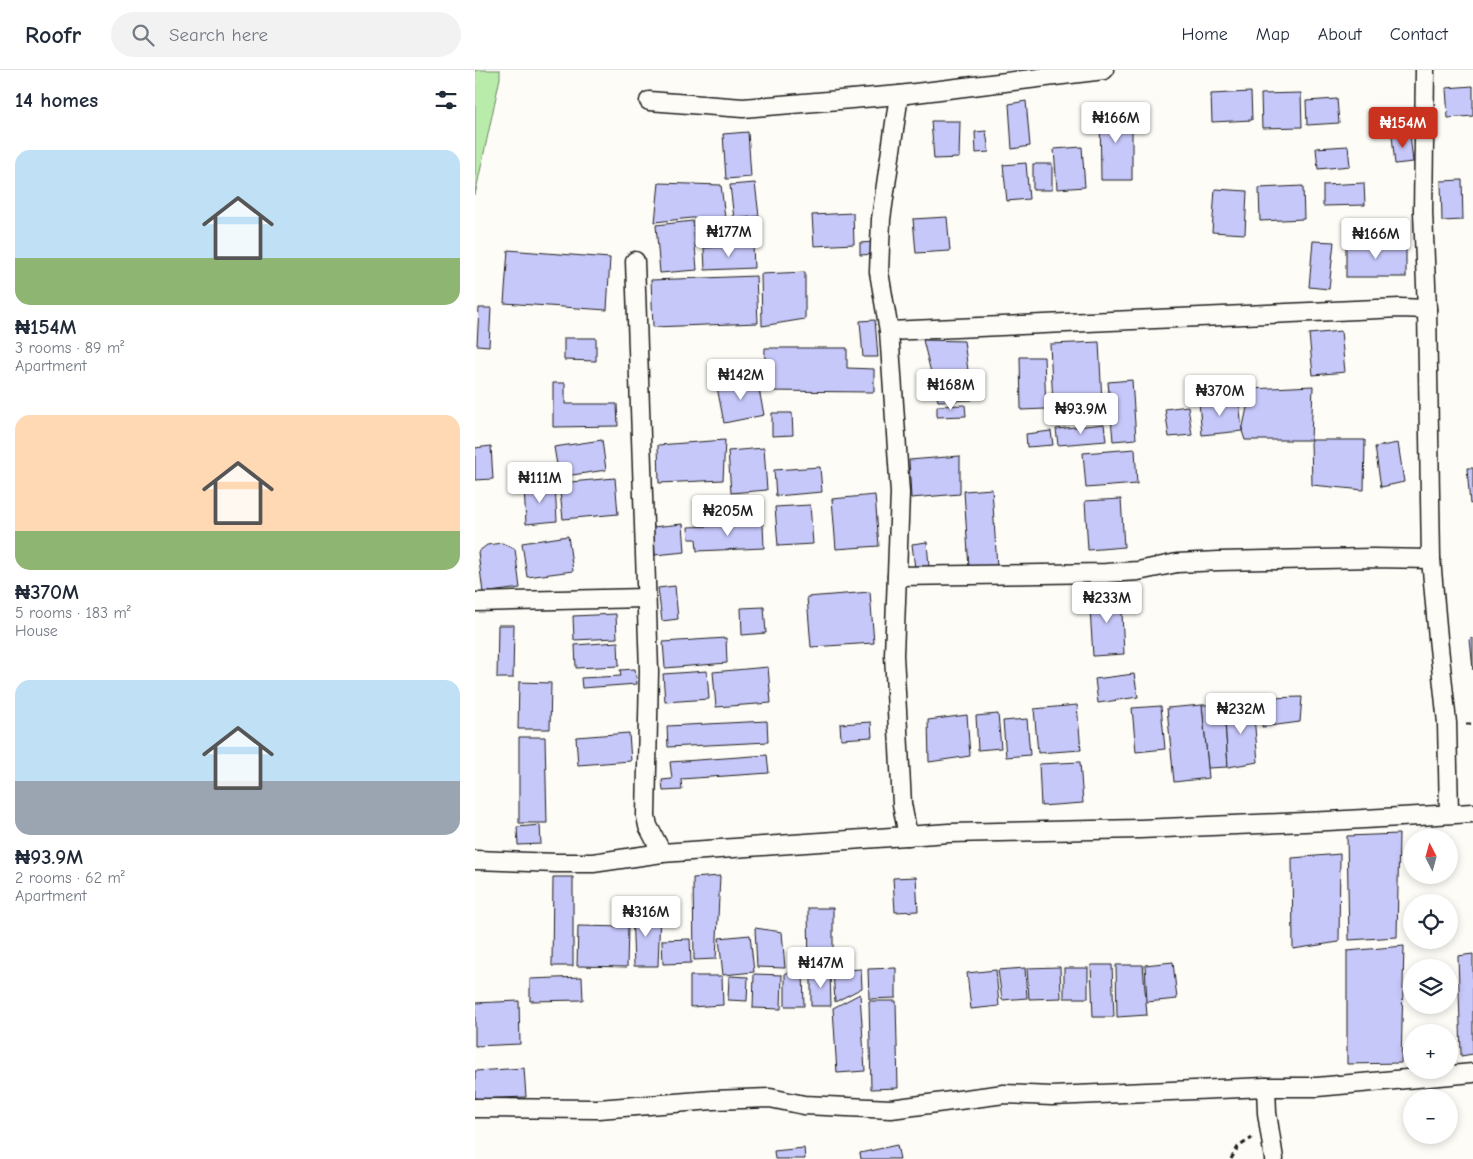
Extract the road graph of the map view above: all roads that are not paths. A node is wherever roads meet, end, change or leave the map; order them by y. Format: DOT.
graph roads {
  1 [pos="1104,70"];
  2 [pos="1425,70"];
  3 [pos="899,95"];
  4 [pos="649,101"];
  5 [pos="635,261"];
  6 [pos="1427,309"];
  7 [pos="889,331"];
  8 [pos="1431,559"];
  9 [pos="897,576"];
  10 [pos="647,598"];
  11 [pos="475,602"];
  12 [pos="1449,813"];
  13 [pos="1473,813"];
  14 [pos="908,836"];
  15 [pos="662,853"];
  16 [pos="475,860"];
  17 [pos="1473,1073"];
  18 [pos="1266,1087"];
  19 [pos="475,1108"];
  20 [pos="1274,1159"];
  1 -- 3 [label="street"];
  2 -- 6 [label="street"];
  3 -- 4 [label="street"];
  3 -- 7 [label="street"];
  5 -- 10 [label="street"];
  6 -- 7 [label="street"];
  6 -- 8 [label="street"];
  7 -- 9 [label="street"];
  8 -- 9 [label="street"];
  8 -- 12 [label="street"];
  9 -- 14 [label="street"];
  10 -- 11 [label="street"];
  10 -- 15 [label="street"];
  12 -- 13 [label="street"];
  12 -- 14 [label="street"];
  14 -- 15 [label="street"];
  15 -- 16 [label="street"];
  17 -- 18 [label="street"];
  18 -- 19 [label="street"];
  18 -- 20 [label="street"];
}
